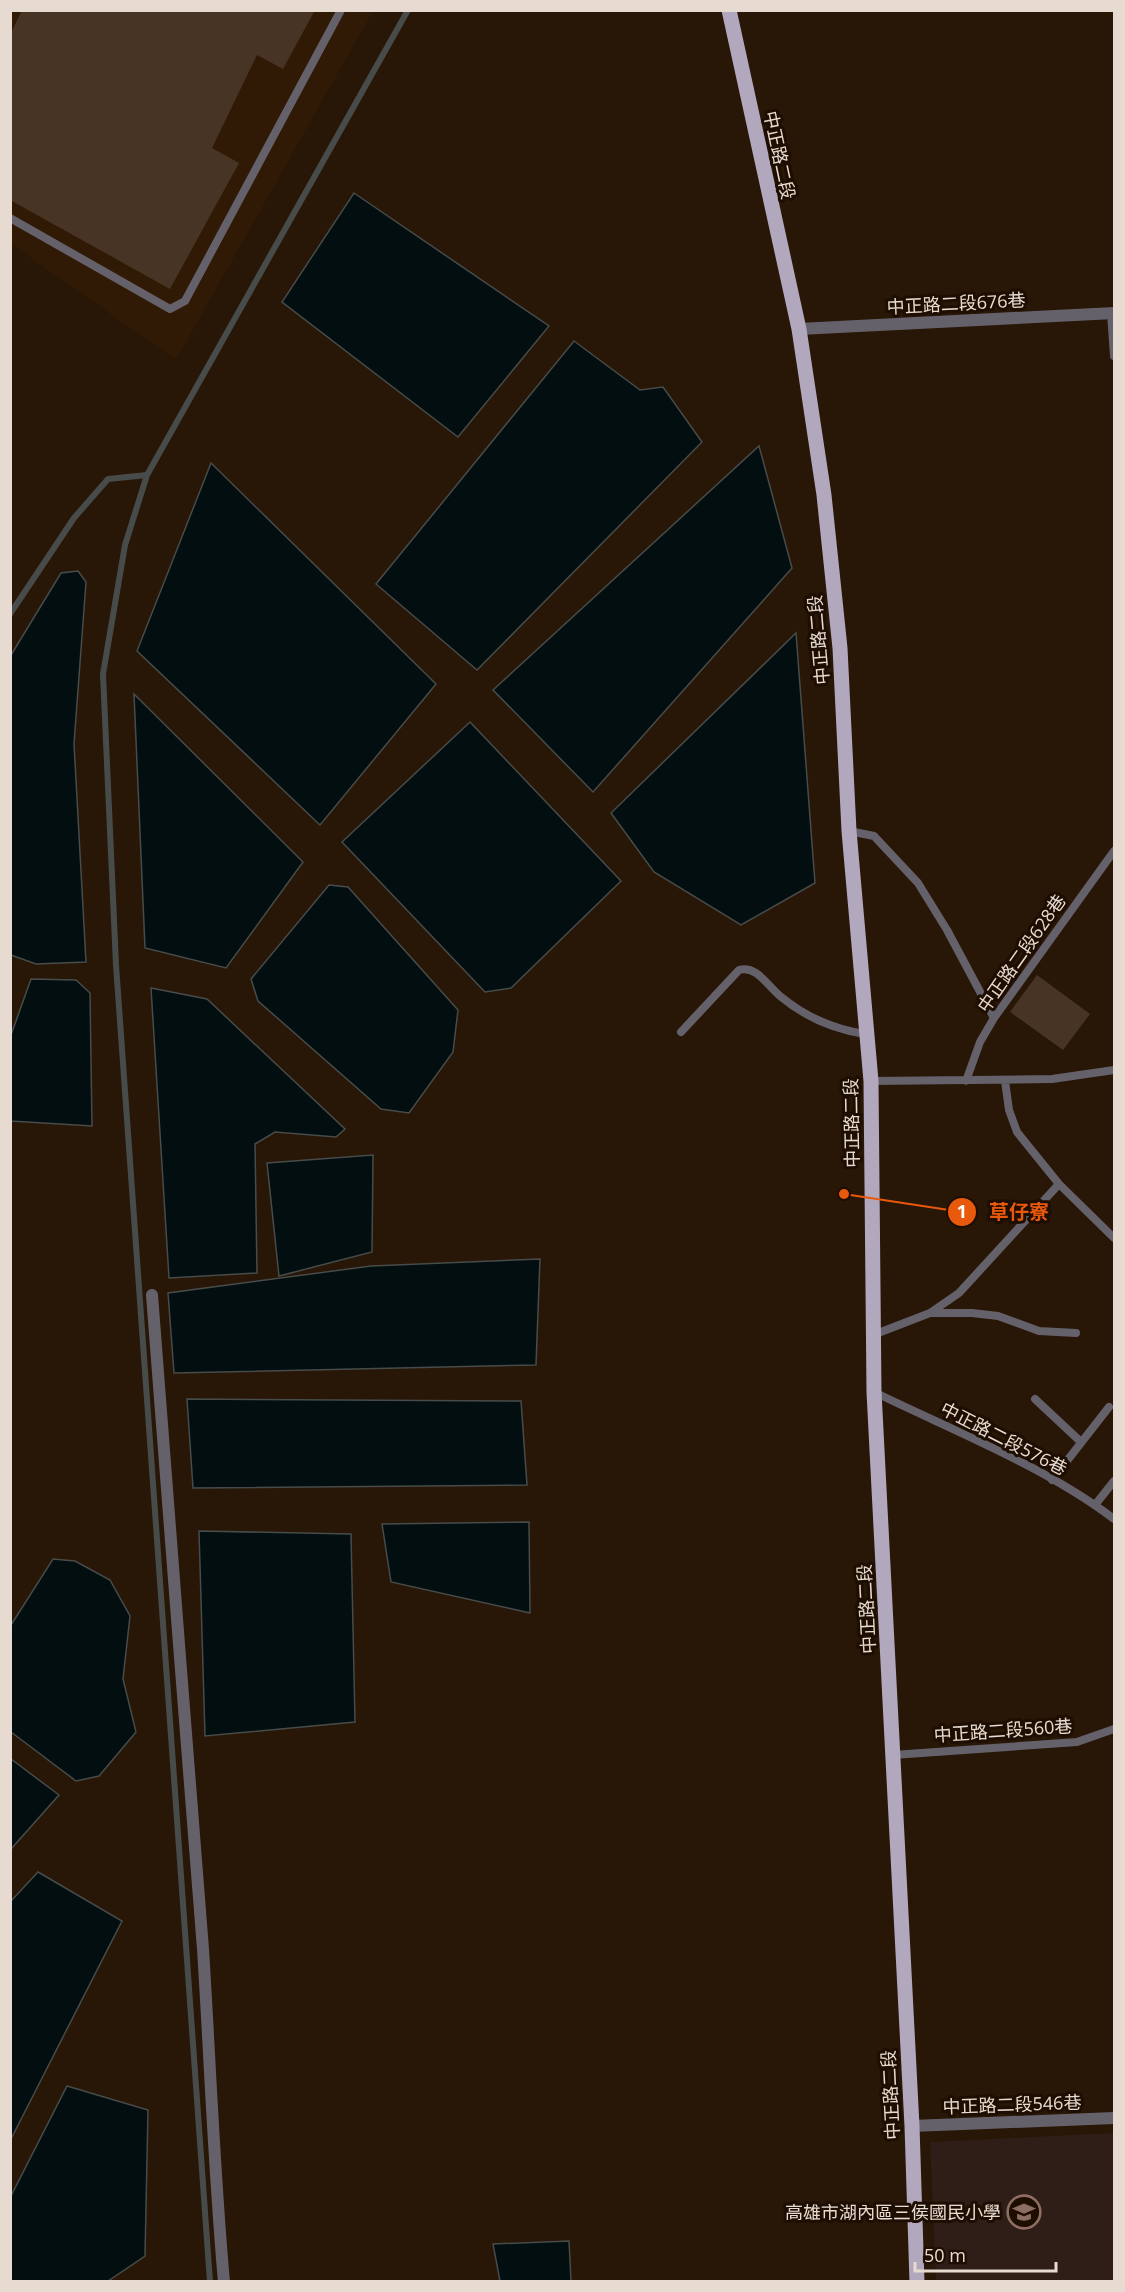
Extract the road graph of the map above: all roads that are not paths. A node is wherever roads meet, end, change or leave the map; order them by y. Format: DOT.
graph roads {
  1 [pos="341,10"];
  2 [pos="729,10"];
  3 [pos="10,218"];
  4 [pos="1113,313"];
  5 [pos="799,329"];
  6 [pos="1114,356"];
  7 [pos="849,831"];
  8 [pos="1114,851"];
  9 [pos="994,1018"];
  10 [pos="681,1032"];
  11 [pos="865,1034"];
  12 [pos="1114,1070"];
  13 [pos="966,1081"];
  14 [pos="1005,1081"];
  15 [pos="871,1082"];
  16 [pos="1059,1184"];
  17 [pos="1114,1238"];
  18 [pos="152,1295"];
  19 [pos="930,1313"];
  20 [pos="1076,1333"];
  21 [pos="873,1335"];
  22 [pos="874,1392"];
  23 [pos="1035,1399"];
  24 [pos="1109,1407"];
  25 [pos="1081,1442"];
  26 [pos="1052,1480"];
  27 [pos="1114,1481"];
  28 [pos="1095,1505"];
  29 [pos="1114,1520"];
  30 [pos="1114,1729"];
  31 [pos="893,1755"];
  32 [pos="1114,2118"];
  33 [pos="912,2127"];
  34 [pos="224,2282"];
  35 [pos="917,2282"];
  1 -- 3 [label="lane"];
  2 -- 5 [label="main road, 中正路二段"];
  4 -- 5 [label="street, 中正路二段676巷"];
  4 -- 6 [label="lane"];
  5 -- 7 [label="main road, 中正路二段"];
  7 -- 9 [label="lane"];
  7 -- 11 [label="main road, 中正路二段"];
  8 -- 9 [label="lane, 中正路二段628巷"];
  9 -- 13 [label="lane, 中正路二段628巷"];
  10 -- 11 [label="lane"];
  11 -- 15 [label="main road, 中正路二段"];
  12 -- 14 [label="lane"];
  13 -- 14 [label="lane"];
  13 -- 15 [label="lane"];
  14 -- 16 [label="lane"];
  15 -- 21 [label="main road, 中正路二段"];
  16 -- 17 [label="lane"];
  16 -- 19 [label="lane"];
  18 -- 34 [label="street"];
  19 -- 20 [label="lane"];
  19 -- 21 [label="lane"];
  21 -- 22 [label="main road, 中正路二段"];
  22 -- 26 [label="lane, 中正路二段576巷"];
  22 -- 31 [label="main road, 中正路二段"];
  23 -- 25 [label="lane"];
  24 -- 25 [label="lane"];
  25 -- 26 [label="lane"];
  26 -- 28 [label="lane, 中正路二段576巷"];
  27 -- 28 [label="lane"];
  28 -- 29 [label="lane, 中正路二段576巷"];
  30 -- 31 [label="lane, 中正路二段560巷"];
  31 -- 33 [label="main road, 中正路二段"];
  32 -- 33 [label="street, 中正路二段546巷"];
  33 -- 35 [label="main road, 中正路二段"];
}
